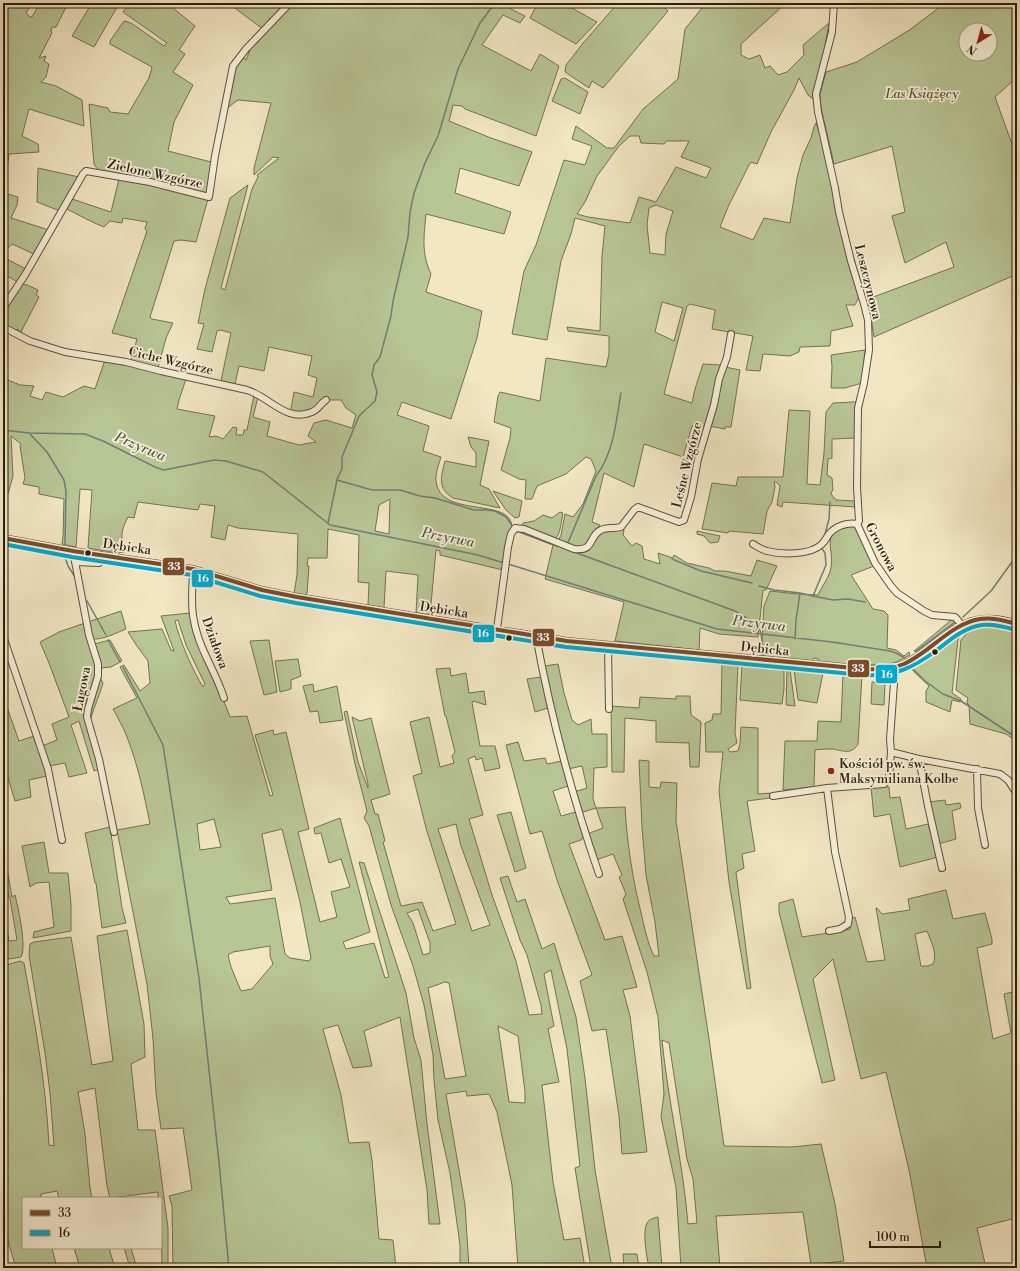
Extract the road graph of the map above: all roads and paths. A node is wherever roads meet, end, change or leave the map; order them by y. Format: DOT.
graph roads {
  1 [pos="290,3"];
  2 [pos="834,3"];
  3 [pos="3,308"];
  4 [pos="3,327"];
  5 [pos="731,334"];
  6 [pos="326,400"];
  7 [pos="857,524"];
  8 [pos="3,538"];
  9 [pos="753,544"];
  10 [pos="73,550"];
  11 [pos="101,555"];
  12 [pos="75,562"];
  13 [pos="193,569"];
  14 [pos="1017,624"];
  15 [pos="962,625"];
  16 [pos="497,629"];
  17 [pos="3,636"];
  18 [pos="536,636"];
  19 [pos="608,645"];
  20 [pos="894,667"];
  21 [pos="224,698"];
  22 [pos="609,709"];
  23 [pos="891,752"];
  24 [pos="919,759"];
  25 [pos="977,769"];
  26 [pos="827,788"];
  27 [pos="1017,794"];
  28 [pos="773,796"];
  29 [pos="114,832"];
  30 [pos="62,840"];
  31 [pos="985,845"];
  32 [pos="942,868"];
  33 [pos="599,874"];
  34 [pos="829,931"];
  1 -- 3 [label="street, Zielone Wzgórze"];
  2 -- 7 [label="street, Leszczynowa"];
  4 -- 6 [label="street, Ciche Wzgórze"];
  5 -- 16 [label="street, Leśne Wzgórze"];
  7 -- 9 [label="street, Gronowa"];
  7 -- 15 [label="street, Gronowa"];
  8 -- 10 [label="street, Dębicka"];
  10 -- 11 [label="street, Dębicka"];
  10 -- 12 [label="street, Ługowa"];
  11 -- 12 [label="street"];
  11 -- 13 [label="street, Dębicka"];
  12 -- 29 [label="street, Ługowa"];
  13 -- 16 [label="street, Dębicka"];
  13 -- 21 [label="street, Działowa"];
  14 -- 15 [label="street, Dębicka"];
  15 -- 20 [label="street, Dębicka"];
  16 -- 18 [label="street, Dębicka"];
  17 -- 30 [label="street"];
  18 -- 19 [label="street, Dębicka"];
  18 -- 33 [label="street"];
  19 -- 20 [label="street, Dębicka"];
  19 -- 22 [label="street"];
  20 -- 23 [label="street"];
  23 -- 24 [label="street"];
  23 -- 26 [label="street"];
  24 -- 25 [label="street"];
  24 -- 32 [label="street"];
  25 -- 27 [label="street"];
  25 -- 31 [label="street"];
  26 -- 28 [label="street"];
  26 -- 34 [label="street"];
}
